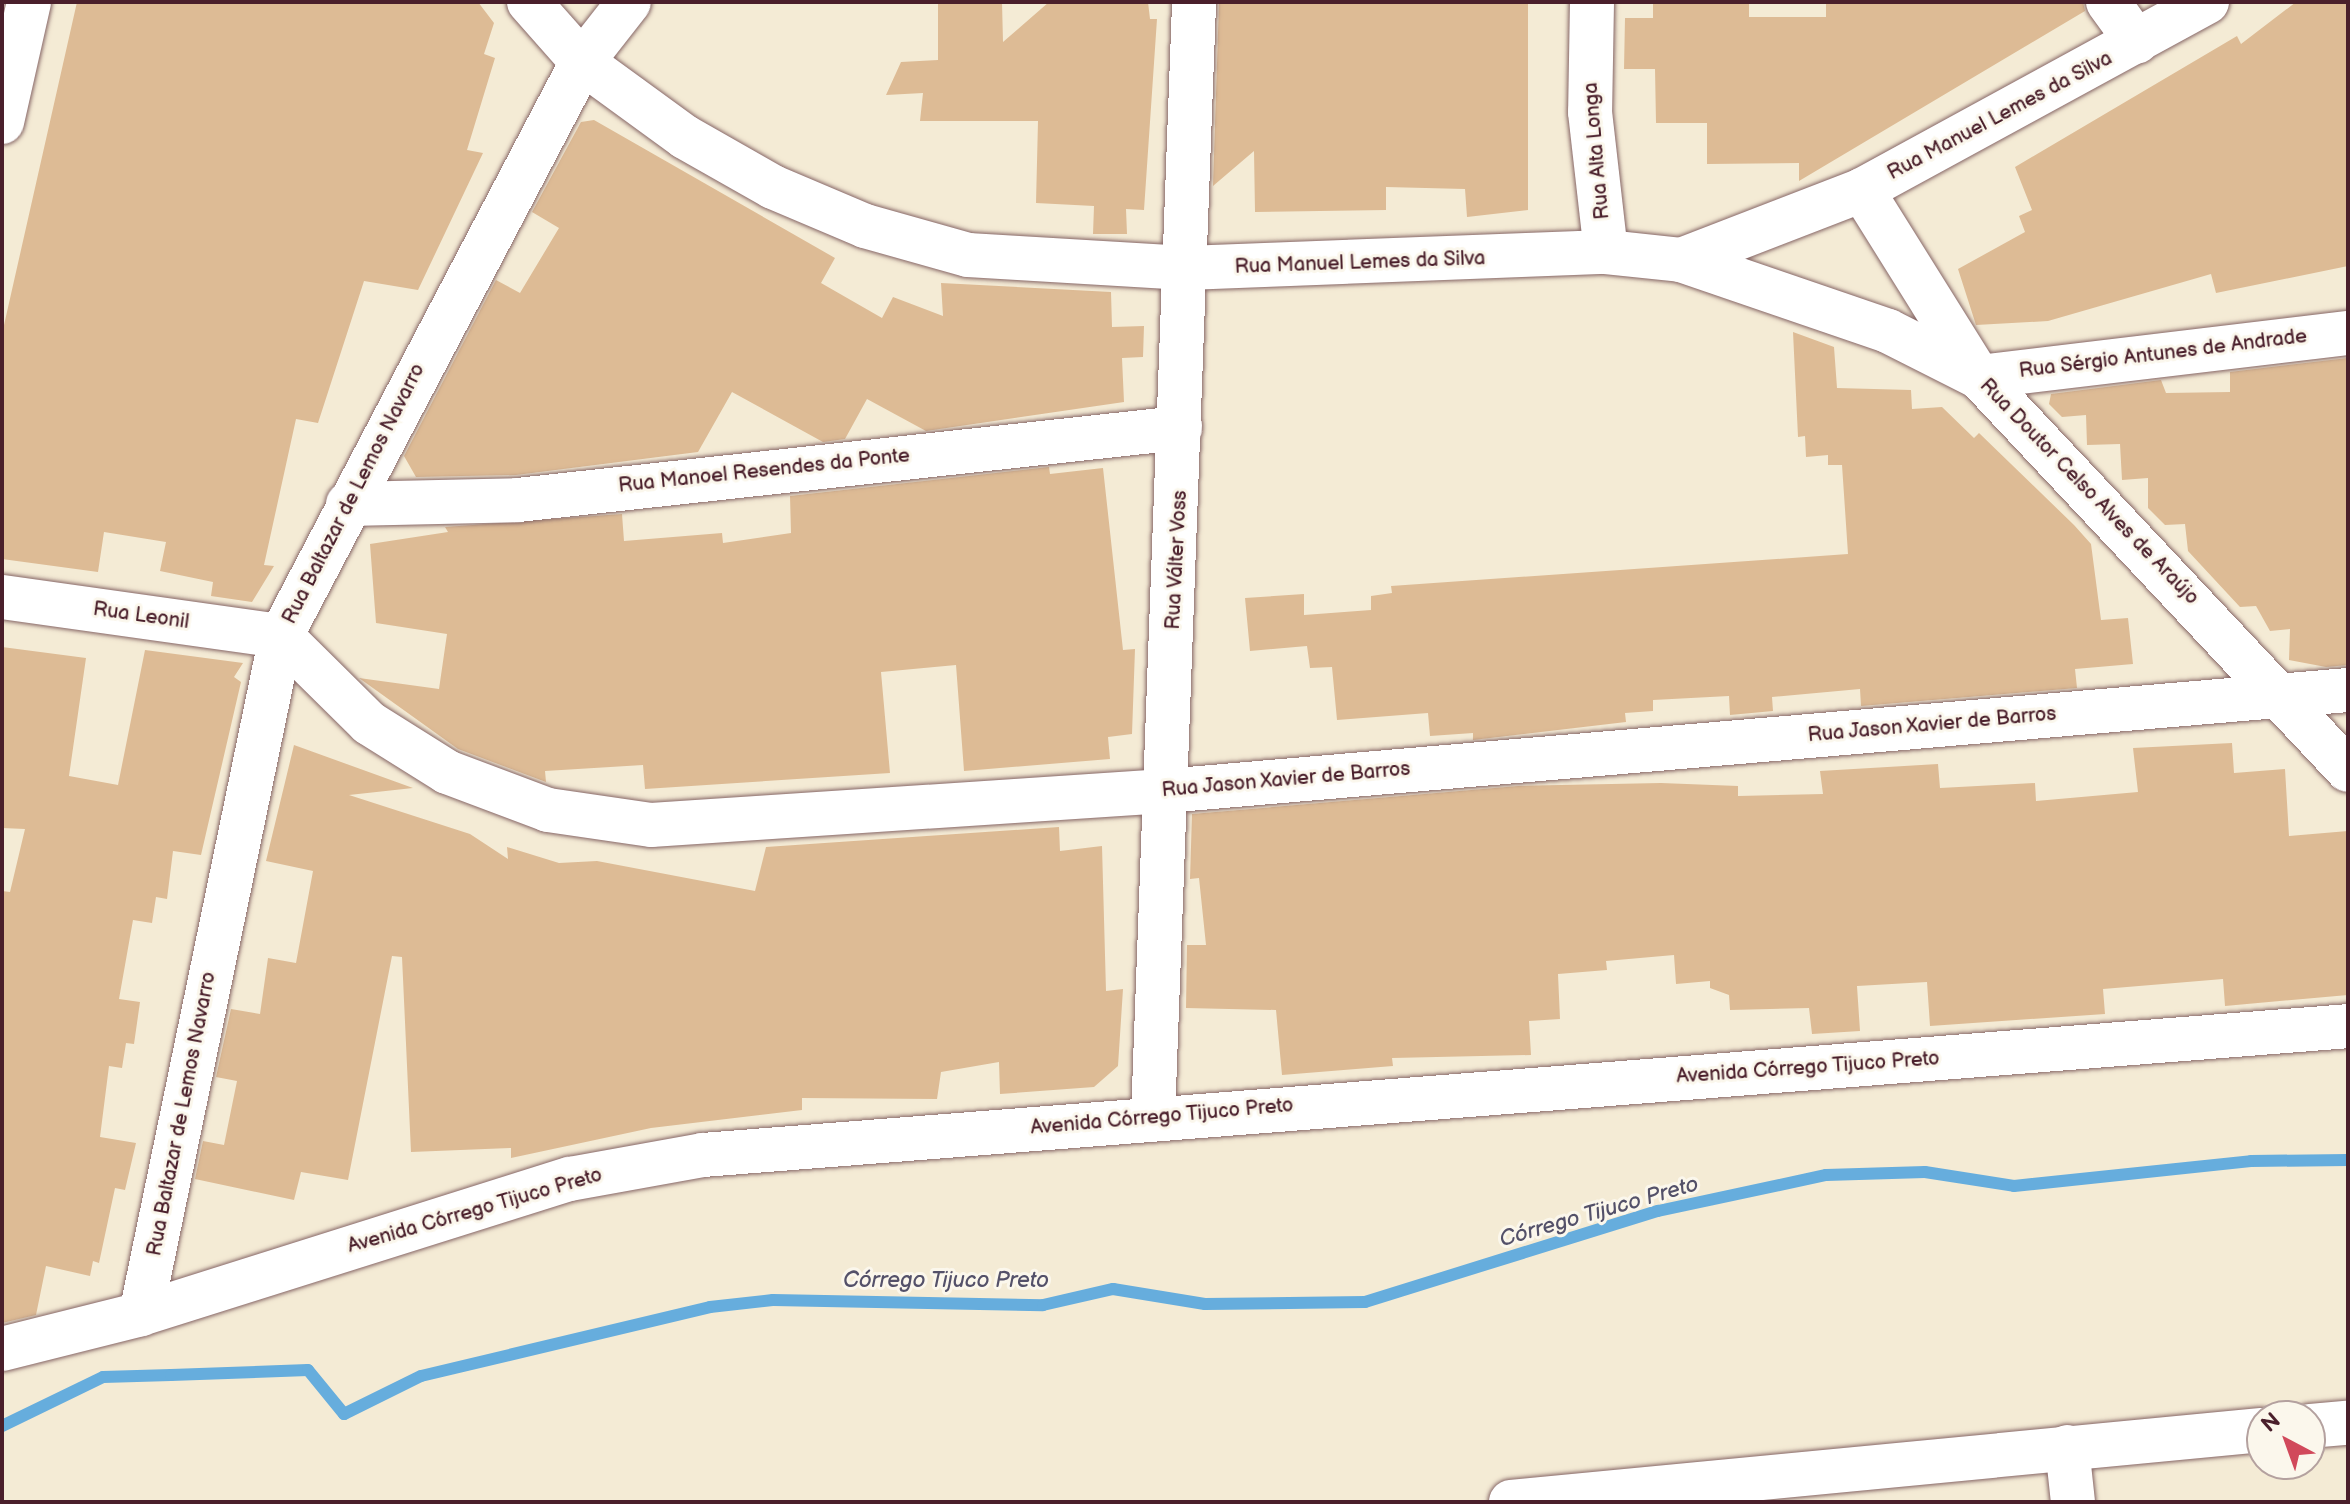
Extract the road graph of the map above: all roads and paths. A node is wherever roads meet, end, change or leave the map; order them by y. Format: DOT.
graph roads {
  1 [pos="29,2"];
  2 [pos="529,2"];
  3 [pos="629,2"];
  4 [pos="1194,2"];
  5 [pos="1592,2"];
  6 [pos="2108,2"];
  7 [pos="2207,2"];
  8 [pos="2137,42"];
  9 [pos="582,62"];
  10 [pos="2,122"];
  11 [pos="1862,190"];
  12 [pos="1606,252"];
  13 [pos="1681,260"];
  14 [pos="1186,268"];
  15 [pos="2348,333"];
  16 [pos="1979,377"];
  17 [pos="1180,428"];
  18 [pos="348,504"];
  19 [pos="2,597"];
  20 [pos="281,636"];
  21 [pos="2348,690"];
  22 [pos="2284,695"];
  23 [pos="2348,770"];
  24 [pos="1165,791"];
  25 [pos="2348,1026"];
  26 [pos="1153,1117"];
  27 [pos="141,1314"];
  28 [pos="2,1349"];
  29 [pos="2348,1423"];
  30 [pos="2326,1425"];
  31 [pos="2246,1431"];
  32 [pos="2067,1447"];
  33 [pos="1511,1502"];
  34 [pos="2073,1502"];
  1 -- 10 [label="street"];
  2 -- 9 [label="street, Rua Manuel Lemes da Silva"];
  3 -- 9 [label="street, Rua Baltazar de Lemos Navarro"];
  4 -- 14 [label="street, Rua Válter Voss"];
  5 -- 12 [label="street, Rua Alta Longa"];
  6 -- 8 [label="street"];
  7 -- 8 [label="street, Rua Manuel Lemes da Silva"];
  8 -- 11 [label="street, Rua Manuel Lemes da Silva"];
  9 -- 14 [label="street, Rua Manuel Lemes da Silva"];
  9 -- 18 [label="street, Rua Baltazar de Lemos Navarro"];
  11 -- 13 [label="street, Rua Manuel Lemes da Silva"];
  11 -- 16 [label="street, Rua Doutor Celso Alves de Araújo"];
  12 -- 13 [label="street, Rua Manuel Lemes da Silva"];
  12 -- 14 [label="street, Rua Manuel Lemes da Silva"];
  13 -- 16 [label="street"];
  14 -- 17 [label="street, Rua Válter Voss"];
  15 -- 16 [label="street, Rua Sérgio Antunes de Andrade"];
  16 -- 22 [label="street, Rua Doutor Celso Alves de Araújo"];
  17 -- 18 [label="street, Rua Manoel Resendes da Ponte"];
  17 -- 24 [label="street, Rua Válter Voss"];
  18 -- 20 [label="street, Rua Baltazar de Lemos Navarro"];
  19 -- 20 [label="street, Rua Leonil"];
  20 -- 24 [label="street, Rua Jason Xavier de Barros"];
  20 -- 27 [label="street, Rua Baltazar de Lemos Navarro"];
  21 -- 22 [label="street, Rua Jason Xavier de Barros"];
  22 -- 23 [label="street, Rua Doutor Celso Alves de Araújo"];
  22 -- 24 [label="street, Rua Jason Xavier de Barros"];
  24 -- 26 [label="street, Rua Válter Voss"];
  25 -- 26 [label="street, Avenida Córrego Tijuco Preto"];
  26 -- 27 [label="street, Avenida Córrego Tijuco Preto"];
  27 -- 28 [label="street, Avenida Córrego Tijuco Preto"];
  29 -- 30 [label="street"];
  31 -- 32 [label="street"];
  32 -- 33 [label="street"];
  32 -- 34 [label="street"];
}
